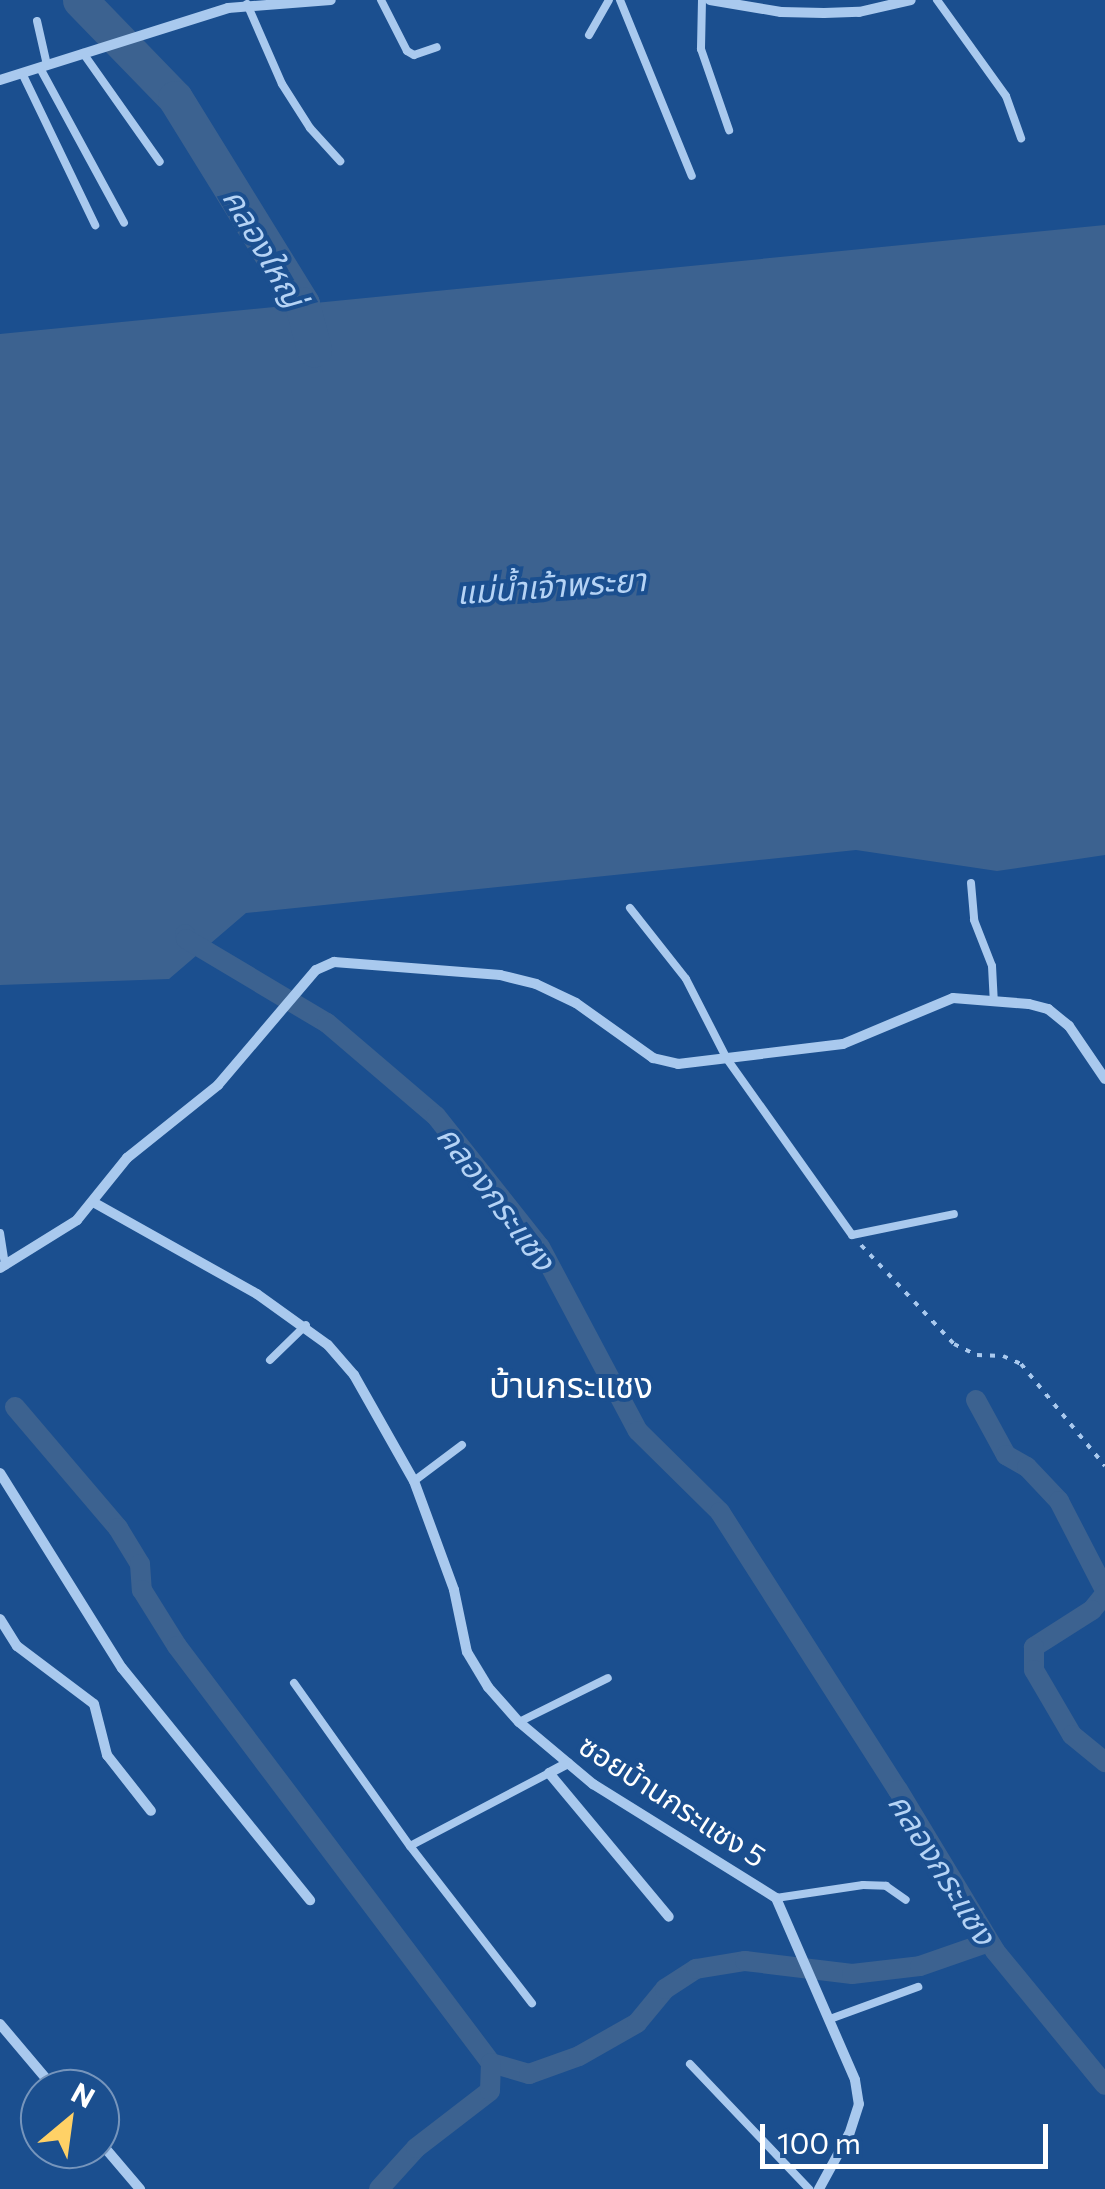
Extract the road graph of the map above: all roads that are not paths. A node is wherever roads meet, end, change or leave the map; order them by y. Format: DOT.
graph roads {
  1 [pos="331,0"];
  2 [pos="380,0"];
  3 [pos="609,0"];
  4 [pos="620,0"];
  5 [pos="702,0"];
  6 [pos="710,0"];
  7 [pos="912,0"];
  8 [pos="937,0"];
  9 [pos="247,4"];
  10 [pos="36,21"];
  11 [pos="588,35"];
  12 [pos="437,47"];
  13 [pos="83,53"];
  14 [pos="44,66"];
  15 [pos="22,73"];
  16 [pos="0,80"];
  17 [pos="729,130"];
  18 [pos="1021,138"];
  19 [pos="340,161"];
  20 [pos="160,162"];
  21 [pos="692,176"];
  22 [pos="124,223"];
  23 [pos="96,224"];
  24 [pos="971,883"];
  25 [pos="630,908"];
  26 [pos="994,999"];
  27 [pos="727,1058"];
  28 [pos="1105,1079"];
  29 [pos="93,1202"];
  30 [pos="954,1214"];
  31 [pos="0,1233"];
  32 [pos="3,1267"];
  33 [pos="306,1325"];
  34 [pos="270,1360"];
  35 [pos="462,1445"];
  36 [pos="0,1473"];
  37 [pos="414,1481"];
  38 [pos="0,1619"];
  39 [pos="608,1678"];
  40 [pos="294,1683"];
  41 [pos="518,1722"];
  42 [pos="568,1763"];
  43 [pos="549,1773"];
  44 [pos="151,1811"];
  45 [pos="410,1846"];
  46 [pos="776,1898"];
  47 [pos="310,1900"];
  48 [pos="906,1900"];
  49 [pos="669,1916"];
  50 [pos="918,1987"];
  51 [pos="532,2003"];
  52 [pos="830,2019"];
  53 [pos="0,2024"];
  54 [pos="690,2064"];
  55 [pos="38,2069"];
  56 [pos="120,2166"];
  57 [pos="140,2189"];
  58 [pos="809,2189"];
  59 [pos="819,2189"];
  1 -- 9 [label="street"];
  2 -- 12 [label="lane"];
  3 -- 11 [label="lane"];
  4 -- 21 [label="lane"];
  5 -- 17 [label="lane"];
  6 -- 7 [label="street"];
  8 -- 18 [label="lane"];
  9 -- 13 [label="street"];
  9 -- 19 [label="lane"];
  10 -- 14 [label="lane"];
  13 -- 14 [label="street"];
  13 -- 20 [label="lane"];
  14 -- 15 [label="street"];
  14 -- 22 [label="lane"];
  15 -- 16 [label="street"];
  15 -- 23 [label="lane"];
  24 -- 26 [label="lane"];
  25 -- 27 [label="lane"];
  26 -- 27 [label="street"];
  26 -- 28 [label="street"];
  27 -- 29 [label="street"];
  27 -- 30 [label="lane"];
  29 -- 32 [label="street"];
  29 -- 33 [label="street, ซอยบ้านกระแชง 5"];
  31 -- 32 [label="lane"];
  33 -- 34 [label="lane"];
  33 -- 37 [label="street, ซอยบ้านกระแชง 5"];
  35 -- 37 [label="lane"];
  36 -- 47 [label="street"];
  37 -- 41 [label="street, ซอยบ้านกระแชง 5"];
  38 -- 44 [label="street"];
  39 -- 41 [label="lane"];
  40 -- 45 [label="lane"];
  41 -- 42 [label="street, ซอยบ้านกระแชง 5"];
  42 -- 43 [label="street"];
  42 -- 46 [label="street, ซอยบ้านกระแชง 5"];
  43 -- 45 [label="lane"];
  43 -- 49 [label="street"];
  45 -- 51 [label="lane"];
  46 -- 48 [label="lane"];
  46 -- 52 [label="street, ซอยบ้านกระแชง 5"];
  50 -- 52 [label="lane"];
  52 -- 59 [label="street, ซอยบ้านกระแชง 5"];
  53 -- 55 [label="street"];
  54 -- 58 [label="lane"];
  56 -- 57 [label="street"];
}
